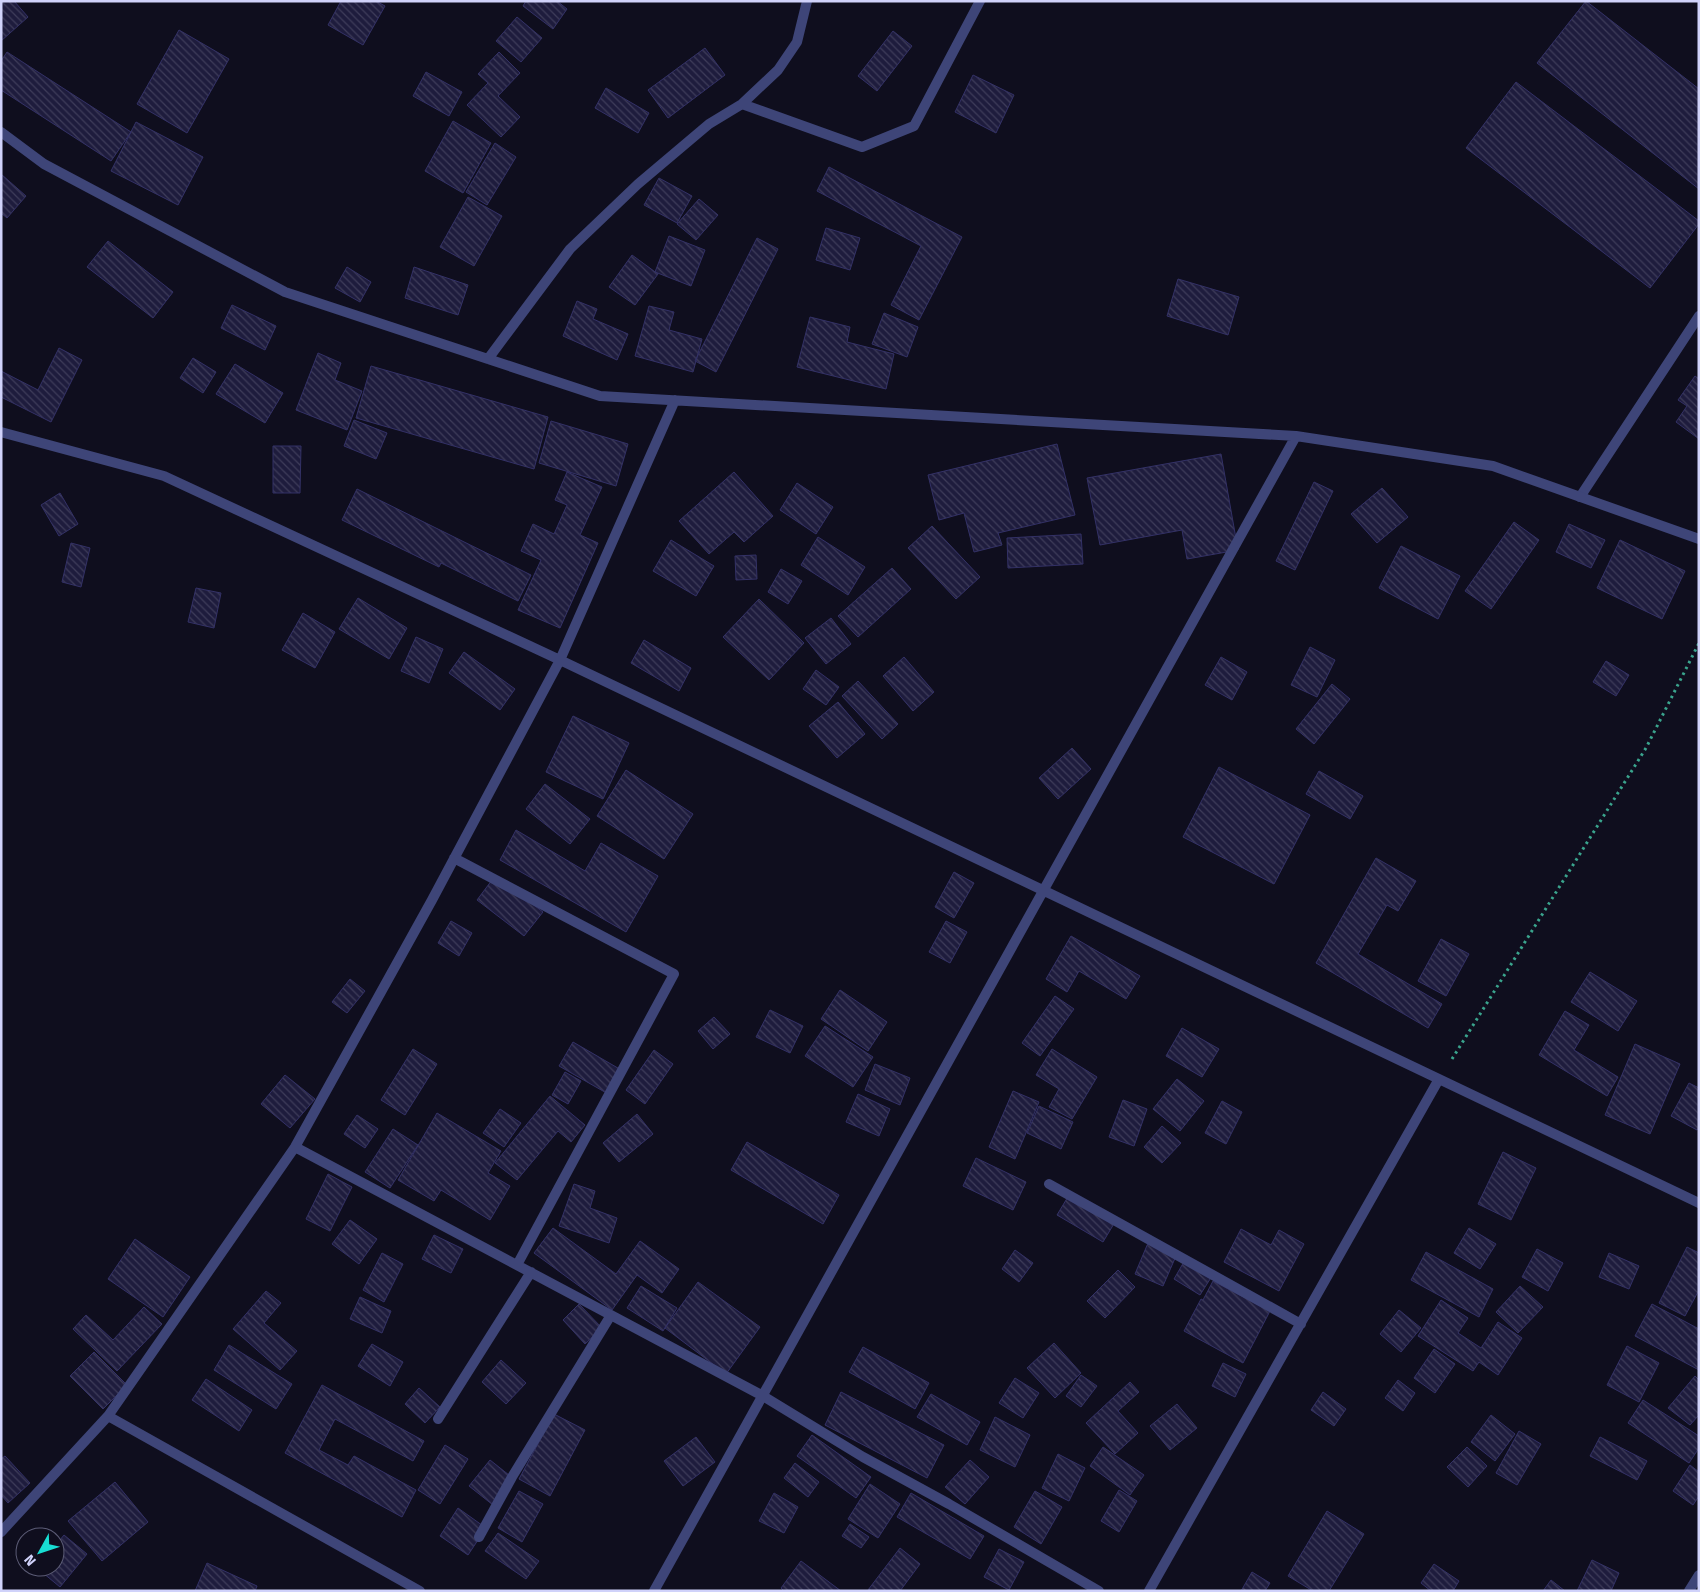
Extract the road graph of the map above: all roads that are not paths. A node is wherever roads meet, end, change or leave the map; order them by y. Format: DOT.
graph roads {
  1 [pos="807,1"];
  2 [pos="980,1"];
  3 [pos="742,104"];
  4 [pos="1,132"];
  5 [pos="1699,316"];
  6 [pos="488,359"];
  7 [pos="676,400"];
  8 [pos="1,432"];
  9 [pos="1296,436"];
  10 [pos="1580,497"];
  11 [pos="1699,539"];
  12 [pos="560,660"];
  13 [pos="454,858"];
  14 [pos="1044,890"];
  15 [pos="1439,1079"];
  16 [pos="295,1147"];
  17 [pos="1048,1184"];
  18 [pos="1699,1203"];
  19 [pos="517,1265"];
  20 [pos="531,1272"];
  21 [pos="611,1315"];
  22 [pos="1301,1324"];
  23 [pos="763,1396"];
  24 [pos="108,1416"];
  25 [pos="438,1419"];
  26 [pos="1,1532"];
  27 [pos="479,1537"];
  28 [pos="1699,1575"];
  29 [pos="420,1591"];
  30 [pos="654,1591"];
  31 [pos="1099,1591"];
  32 [pos="1149,1591"];
  33 [pos="1689,1591"];
  1 -- 3 [label="street"];
  2 -- 3 [label="street"];
  3 -- 6 [label="street"];
  4 -- 6 [label="street"];
  5 -- 10 [label="street"];
  6 -- 7 [label="street"];
  7 -- 9 [label="street"];
  7 -- 12 [label="street"];
  8 -- 12 [label="street"];
  9 -- 10 [label="street"];
  9 -- 14 [label="street"];
  10 -- 11 [label="street"];
  12 -- 13 [label="street"];
  12 -- 14 [label="street"];
  13 -- 16 [label="street"];
  13 -- 19 [label="street"];
  14 -- 15 [label="street"];
  14 -- 23 [label="street"];
  15 -- 18 [label="street"];
  15 -- 22 [label="street"];
  16 -- 19 [label="street"];
  16 -- 24 [label="street"];
  17 -- 22 [label="street"];
  19 -- 20 [label="street"];
  20 -- 21 [label="street"];
  20 -- 25 [label="street"];
  21 -- 23 [label="street"];
  21 -- 27 [label="street"];
  22 -- 32 [label="street"];
  23 -- 30 [label="street"];
  23 -- 31 [label="street"];
  24 -- 26 [label="street"];
  24 -- 29 [label="street"];
  28 -- 33 [label="street"];
}
